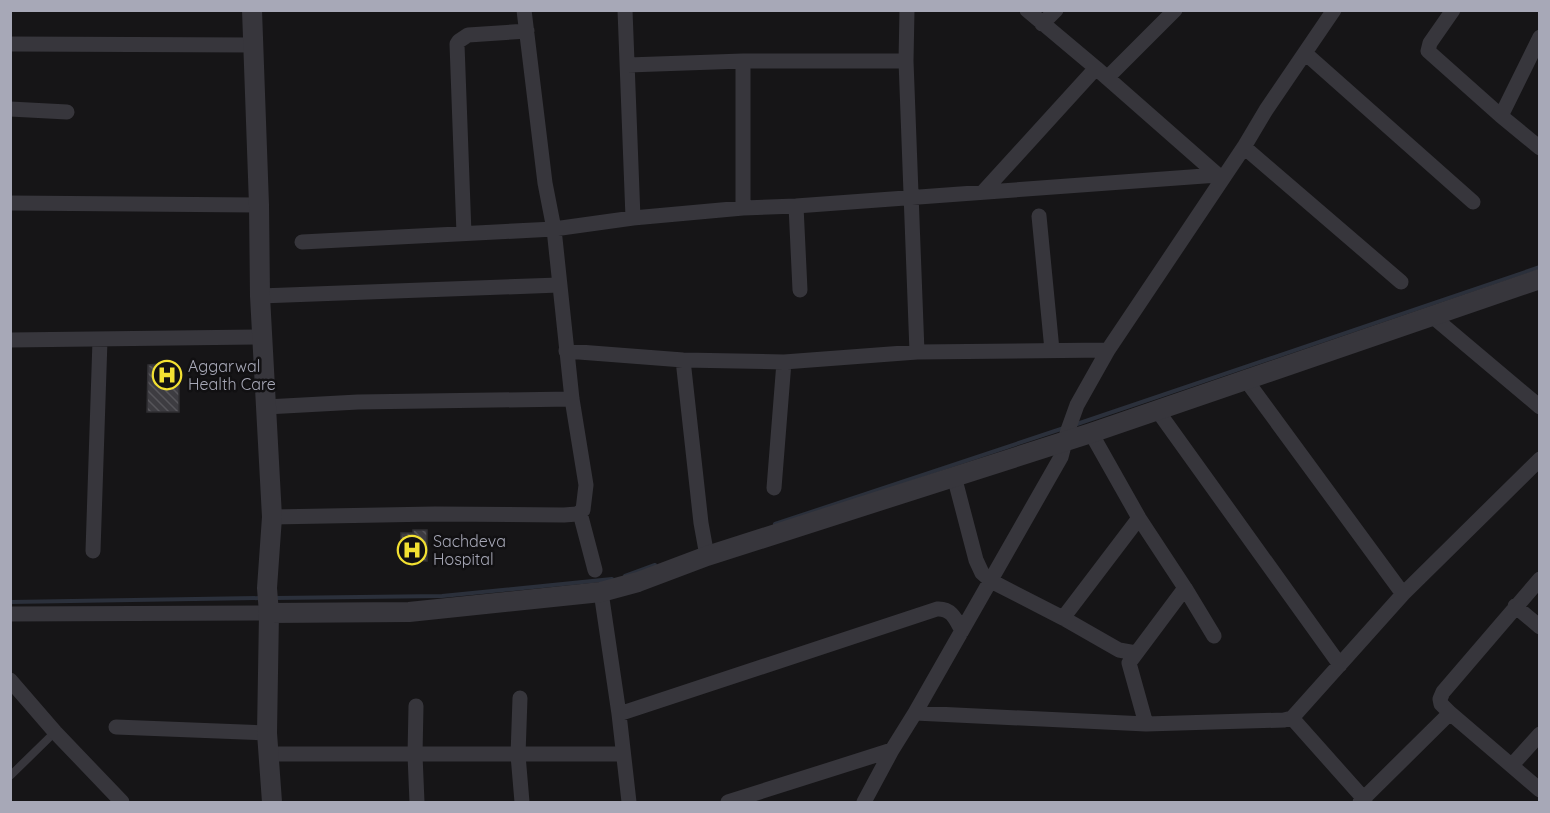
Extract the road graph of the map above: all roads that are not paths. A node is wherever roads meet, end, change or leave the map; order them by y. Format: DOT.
graph roads {
  1 [pos="252,10"];
  2 [pos="524,10"];
  3 [pos="625,10"];
  4 [pos="908,10"];
  5 [pos="1027,10"];
  6 [pos="1056,10"];
  7 [pos="1175,10"];
  8 [pos="1334,10"];
  9 [pos="1453,10"];
  10 [pos="1042,24"];
  11 [pos="527,31"];
  12 [pos="1539,37"];
  13 [pos="10,44"];
  14 [pos="253,45"];
  15 [pos="1305,53"];
  16 [pos="743,61"];
  17 [pos="906,61"];
  18 [pos="628,65"];
  19 [pos="1102,73"];
  20 [pos="10,108"];
  21 [pos="67,112"];
  22 [pos="1501,116"];
  23 [pos="1244,147"];
  24 [pos="1539,147"];
  25 [pos="1220,177"];
  26 [pos="984,192"];
  27 [pos="910,197"];
  28 [pos="1473,202"];
  29 [pos="10,203"];
  30 [pos="259,205"];
  31 [pos="796,206"];
  32 [pos="743,208"];
  33 [pos="1039,216"];
  34 [pos="633,218"];
  35 [pos="554,230"];
  36 [pos="464,234"];
  37 [pos="302,242"];
  38 [pos="1539,279"];
  39 [pos="1401,282"];
  40 [pos="560,285"];
  41 [pos="800,290"];
  42 [pos="260,296"];
  43 [pos="1431,316"];
  44 [pos="263,337"];
  45 [pos="10,340"];
  46 [pos="100,340"];
  47 [pos="1052,350"];
  48 [pos="1108,350"];
  49 [pos="566,351"];
  50 [pos="917,352"];
  51 [pos="683,360"];
  52 [pos="784,362"];
  53 [pos="1246,380"];
  54 [pos="572,399"];
  55 [pos="266,407"];
  56 [pos="1539,407"];
  57 [pos="1157,410"];
  58 [pos="1091,433"];
  59 [pos="1067,435"];
  60 [pos="1539,459"];
  61 [pos="954,476"];
  62 [pos="774,488"];
  63 [pos="580,513"];
  64 [pos="272,517"];
  65 [pos="1139,518"];
  66 [pos="93,551"];
  67 [pos="706,553"];
  68 [pos="595,570"];
  69 [pos="1539,579"];
  70 [pos="990,581"];
  71 [pos="1185,588"];
  72 [pos="602,592"];
  73 [pos="1403,594"];
  74 [pos="268,602"];
  75 [pos="1515,606"];
  76 [pos="10,614"];
  77 [pos="1063,618"];
  78 [pos="1539,627"];
  79 [pos="962,631"];
  80 [pos="1214,636"];
  81 [pos="1136,653"];
  82 [pos="1340,664"];
  83 [pos="10,680"];
  84 [pos="519,699"];
  85 [pos="416,706"];
  86 [pos="915,712"];
  87 [pos="1450,713"];
  88 [pos="619,714"];
  89 [pos="1292,718"];
  90 [pos="1146,724"];
  91 [pos="116,727"];
  92 [pos="55,732"];
  93 [pos="267,733"];
  94 [pos="1539,734"];
  95 [pos="892,750"];
  96 [pos="269,754"];
  97 [pos="415,754"];
  98 [pos="622,754"];
  99 [pos="518,755"];
  100 [pos="1512,765"];
  101 [pos="10,776"];
  102 [pos="1539,790"];
  103 [pos="1363,801"];
  104 [pos="121,802"];
  105 [pos="272,802"];
  106 [pos="417,802"];
  107 [pos="522,802"];
  108 [pos="629,802"];
  109 [pos="728,802"];
  110 [pos="864,802"];
  1 -- 14 [label="street"];
  2 -- 11 [label="street"];
  3 -- 18 [label="street"];
  4 -- 17 [label="street"];
  5 -- 10 [label="street"];
  6 -- 10 [label="street"];
  7 -- 19 [label="street"];
  8 -- 15 [label="street"];
  9 -- 22 [label="street"];
  10 -- 19 [label="street"];
  11 -- 35 [label="street"];
  11 -- 36 [label="street"];
  12 -- 22 [label="street"];
  13 -- 14 [label="street"];
  14 -- 30 [label="street"];
  15 -- 23 [label="street"];
  15 -- 28 [label="street"];
  16 -- 17 [label="street"];
  16 -- 18 [label="street"];
  16 -- 32 [label="street"];
  17 -- 27 [label="street"];
  18 -- 34 [label="street"];
  19 -- 25 [label="street"];
  19 -- 26 [label="street"];
  20 -- 21 [label="street"];
  22 -- 24 [label="street"];
  23 -- 25 [label="street"];
  23 -- 39 [label="street"];
  25 -- 26 [label="street"];
  25 -- 48 [label="street"];
  26 -- 27 [label="street"];
  27 -- 31 [label="street"];
  27 -- 50 [label="street"];
  29 -- 30 [label="street"];
  30 -- 42 [label="street"];
  31 -- 32 [label="street"];
  31 -- 41 [label="street"];
  32 -- 34 [label="street"];
  33 -- 47 [label="street"];
  34 -- 35 [label="street"];
  35 -- 36 [label="street"];
  35 -- 40 [label="street"];
  36 -- 37 [label="street"];
  38 -- 43 [label="street"];
  40 -- 42 [label="street"];
  40 -- 49 [label="street"];
  42 -- 44 [label="street"];
  43 -- 53 [label="street"];
  43 -- 56 [label="street"];
  44 -- 46 [label="street"];
  44 -- 55 [label="street"];
  45 -- 46 [label="street"];
  46 -- 66 [label="street"];
  47 -- 48 [label="street"];
  47 -- 50 [label="street"];
  48 -- 59 [label="street"];
  49 -- 51 [label="street"];
  49 -- 54 [label="street"];
  50 -- 52 [label="street"];
  51 -- 52 [label="street"];
  51 -- 67 [label="street"];
  52 -- 62 [label="street"];
  53 -- 57 [label="street"];
  53 -- 73 [label="street"];
  54 -- 55 [label="street"];
  54 -- 63 [label="street"];
  55 -- 64 [label="street"];
  57 -- 58 [label="street"];
  57 -- 82 [label="street"];
  58 -- 59 [label="street"];
  58 -- 65 [label="street"];
  59 -- 61 [label="street"];
  59 -- 70 [label="street"];
  60 -- 73 [label="street"];
  61 -- 67 [label="street"];
  61 -- 70 [label="street"];
  63 -- 64 [label="street"];
  63 -- 68 [label="street"];
  64 -- 74 [label="street"];
  65 -- 71 [label="street"];
  65 -- 77 [label="street"];
  67 -- 72 [label="street"];
  69 -- 75 [label="street"];
  70 -- 77 [label="street"];
  70 -- 79 [label="street"];
  71 -- 80 [label="street"];
  71 -- 81 [label="street"];
  72 -- 74 [label="street"];
  72 -- 88 [label="street"];
  73 -- 82 [label="street"];
  74 -- 76 [label="street"];
  74 -- 93 [label="street"];
  75 -- 78 [label="street"];
  75 -- 87 [label="street"];
  77 -- 81 [label="street"];
  79 -- 86 [label="street"];
  79 -- 88 [label="street"];
  81 -- 90 [label="street"];
  82 -- 89 [label="street"];
  83 -- 92 [label="street"];
  84 -- 99 [label="street"];
  85 -- 97 [label="street"];
  86 -- 90 [label="street"];
  86 -- 95 [label="street"];
  87 -- 100 [label="street"];
  87 -- 103 [label="street"];
  88 -- 98 [label="street"];
  89 -- 90 [label="street"];
  89 -- 103 [label="street"];
  91 -- 93 [label="street"];
  92 -- 101 [label="lane"];
  92 -- 104 [label="street"];
  93 -- 96 [label="street"];
  94 -- 100 [label="street"];
  95 -- 109 [label="street"];
  95 -- 110 [label="street"];
  96 -- 97 [label="street"];
  96 -- 105 [label="street"];
  97 -- 99 [label="street"];
  97 -- 106 [label="street"];
  98 -- 99 [label="street"];
  98 -- 108 [label="street"];
  99 -- 107 [label="street"];
  100 -- 102 [label="street"];
}
